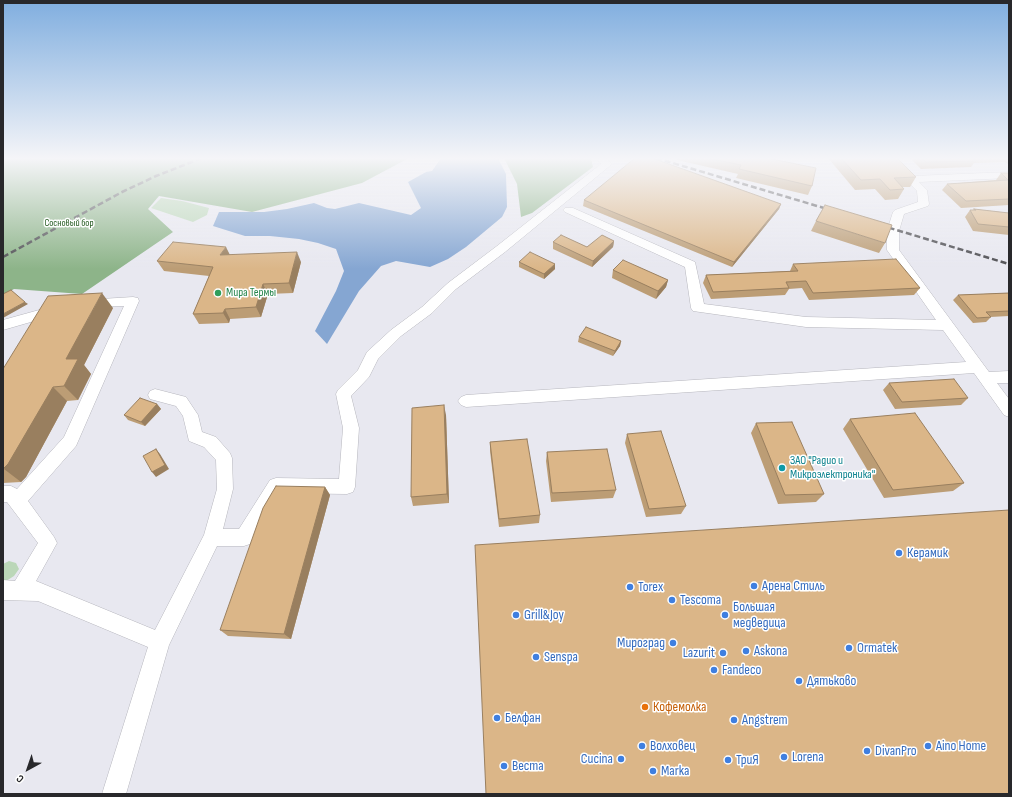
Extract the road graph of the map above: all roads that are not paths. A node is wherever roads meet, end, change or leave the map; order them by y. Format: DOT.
graph roads {
  1 [pos="568,195"];
  2 [pos="923,195"];
  3 [pos="569,210"];
  4 [pos="78,304"];
  5 [pos="3,325"];
  6 [pos="947,325"];
  7 [pos="38,331"];
  8 [pos="982,373"];
  9 [pos="1009,377"];
  10 [pos="155,395"];
  11 [pos="466,401"];
  12 [pos="1009,411"];
  13 [pos="10,498"];
  14 [pos="212,537"];
  15 [pos="11,590"];
  16 [pos="160,642"];
  17 [pos="114,794"];
  1 -- 14 [label="lane"];
  2 -- 6 [label="lane"];
  3 -- 6 [label="lane"];
  4 -- 13 [label="lane"];
  5 -- 7 [label="lane"];
  6 -- 8 [label="lane"];
  8 -- 9 [label="lane"];
  8 -- 11 [label="lane"];
  8 -- 12 [label="lane"];
  10 -- 14 [label="lane"];
  13 -- 15 [label="lane"];
  14 -- 16 [label="lane"];
  15 -- 16 [label="lane"];
  16 -- 17 [label="lane"];
}
